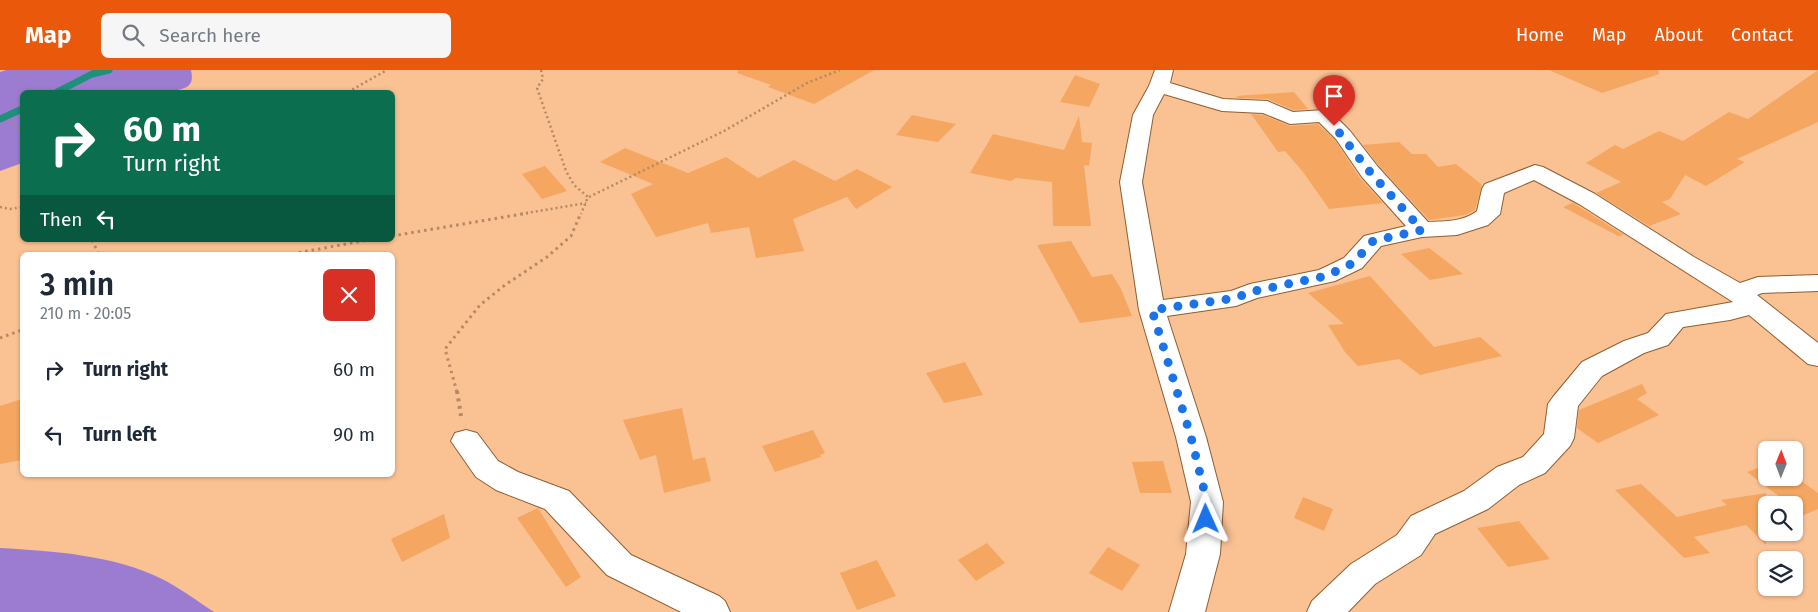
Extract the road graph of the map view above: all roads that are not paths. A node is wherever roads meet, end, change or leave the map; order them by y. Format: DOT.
graph roads {
  1 [pos="1162,78"];
  2 [pos="1422,230"];
  3 [pos="1818,283"];
  4 [pos="1745,299"];
  5 [pos="1152,310"];
  6 [pos="1818,358"];
  7 [pos="466,441"];
  8 [pos="712,612"];
  9 [pos="1187,612"];
  10 [pos="1326,612"];
  1 -- 2 [label="street"];
  1 -- 5 [label="street"];
  2 -- 4 [label="street"];
  2 -- 5 [label="street"];
  3 -- 4 [label="street"];
  4 -- 6 [label="street"];
  4 -- 10 [label="street"];
  5 -- 9 [label="street"];
  7 -- 8 [label="street"];
}
